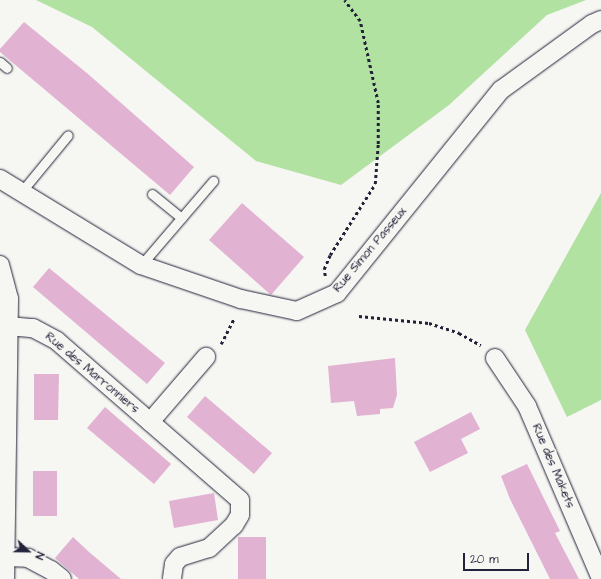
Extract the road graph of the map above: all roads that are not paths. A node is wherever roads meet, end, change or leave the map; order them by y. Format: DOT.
graph roads {
  1 [pos="601,20"];
  2 [pos="68,135"];
  3 [pos="0,179"];
  4 [pos="213,181"];
  5 [pos="22,191"];
  6 [pos="152,194"];
  7 [pos="182,218"];
  8 [pos="0,265"];
  9 [pos="141,265"];
  10 [pos="8,326"];
  11 [pos="206,356"];
  12 [pos="495,358"];
  13 [pos="150,422"];
  14 [pos="5,557"];
  15 [pos="5,579"];
  16 [pos="62,579"];
  17 [pos="172,579"];
  18 [pos="601,579"];
  1 -- 9 [label="street, Rue Simon Passeux"];
  2 -- 5 [label="lane"];
  3 -- 5 [label="street, Rue Simon Passeux"];
  4 -- 7 [label="lane"];
  5 -- 9 [label="street, Rue Simon Passeux"];
  6 -- 7 [label="lane"];
  7 -- 9 [label="lane"];
  8 -- 10 [label="street"];
  10 -- 13 [label="street, Rue des Marronniers"];
  10 -- 14 [label="street"];
  11 -- 13 [label="street, Rue des Marronniers"];
  12 -- 18 [label="street, Rue des Makets"];
  13 -- 17 [label="street, Rue des Marronniers"];
  14 -- 15 [label="street"];
  14 -- 16 [label="street"];
}
